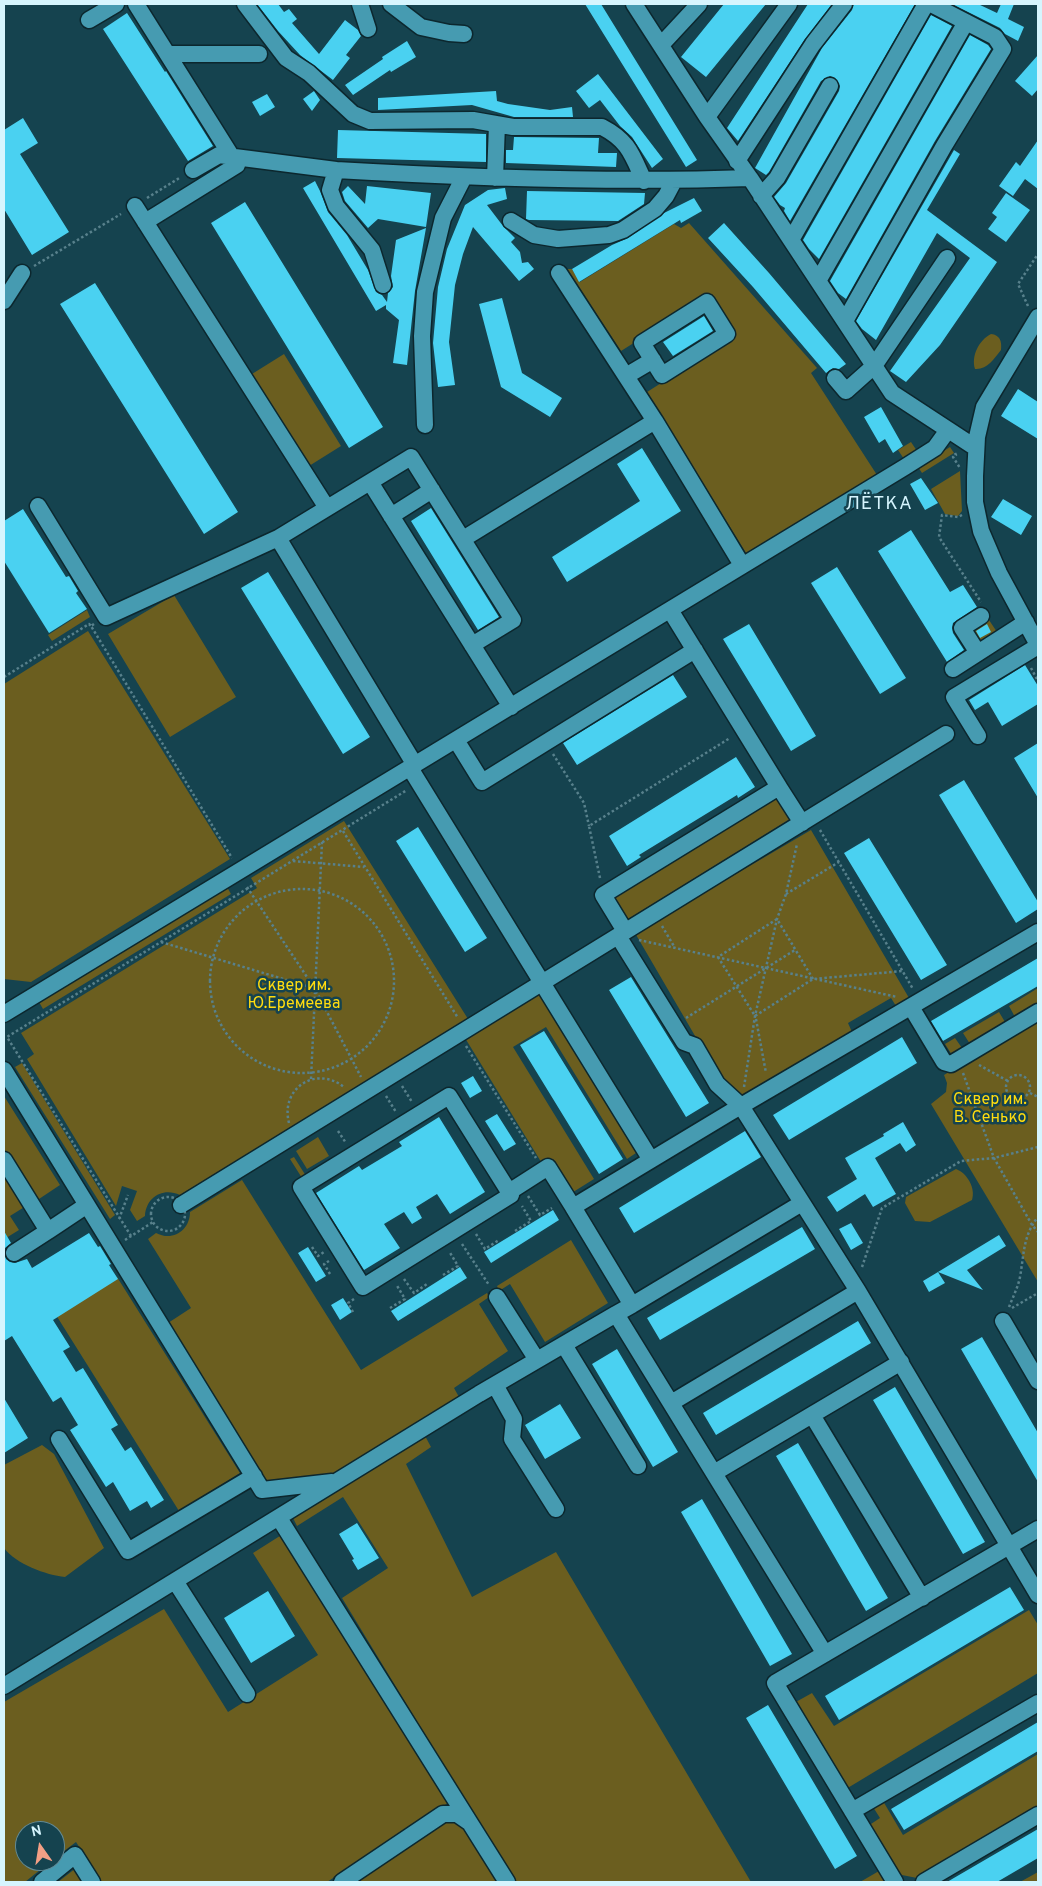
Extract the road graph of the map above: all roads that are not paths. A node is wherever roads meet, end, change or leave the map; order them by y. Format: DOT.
graph roads {
  1 [pos="116,4"];
  2 [pos="136,4"];
  3 [pos="245,4"];
  4 [pos="360,4"];
  5 [pos="391,4"];
  6 [pos="634,4"];
  7 [pos="699,4"];
  8 [pos="789,4"];
  9 [pos="844,4"];
  10 [pos="926,4"];
  11 [pos="931,4"];
  12 [pos="89,20"];
  13 [pos="966,22"];
  14 [pos="368,29"];
  15 [pos="464,34"];
  16 [pos="661,45"];
  17 [pos="168,54"];
  18 [pos="259,54"];
  19 [pos="830,86"];
  20 [pos="707,117"];
  21 [pos="496,124"];
  22 [pos="232,157"];
  23 [pos="737,161"];
  24 [pos="193,170"];
  25 [pos="336,170"];
  26 [pos="464,177"];
  27 [pos="495,178"];
  28 [pos="750,178"];
  29 [pos="644,181"];
  30 [pos="674,181"];
  31 [pos="761,196"];
  32 [pos="134,206"];
  33 [pos="512,221"];
  34 [pos="145,222"];
  35 [pos="791,240"];
  36 [pos="947,258"];
  37 [pos="559,273"];
  38 [pos="22,274"];
  39 [pos="818,281"];
  40 [pos="383,285"];
  41 [pos="4,301"];
  42 [pos="1037,319"];
  43 [pos="845,321"];
  44 [pos="653,360"];
  45 [pos="874,366"];
  46 [pos="626,376"];
  47 [pos="835,378"];
  48 [pos="654,421"];
  49 [pos="425,425"];
  50 [pos="946,434"];
  51 [pos="976,448"];
  52 [pos="370,482"];
  53 [pos="432,490"];
  54 [pos="38,506"];
  55 [pos="327,508"];
  56 [pos="391,516"];
  57 [pos="278,538"];
  58 [pos="463,539"];
  59 [pos="742,565"];
  60 [pos="981,609"];
  61 [pos="670,610"];
  62 [pos="1026,622"];
  63 [pos="472,645"];
  64 [pos="1038,645"];
  65 [pos="695,650"];
  66 [pos="978,653"];
  67 [pos="953,669"];
  68 [pos="510,707"];
  69 [pos="946,734"];
  70 [pos="978,736"];
  71 [pos="456,740"];
  72 [pos="412,767"];
  73 [pos="779,787"];
  74 [pos="807,820"];
  75 [pos="1038,932"];
  76 [pos="622,934"];
  77 [pos="542,982"];
  78 [pos="4,998"];
  79 [pos="26,1000"];
  80 [pos="916,1004"];
  81 [pos="1038,1012"];
  82 [pos="4,1014"];
  83 [pos="4,1070"];
  84 [pos="741,1106"];
  85 [pos="4,1160"];
  86 [pos="651,1160"];
  87 [pos="508,1192"];
  88 [pos="802,1203"];
  89 [pos="87,1205"];
  90 [pos="181,1205"];
  91 [pos="573,1207"];
  92 [pos="48,1231"];
  93 [pos="14,1252"];
  94 [pos="857,1288"];
  95 [pos="497,1297"];
  96 [pos="632,1305"];
  97 [pos="616,1314"];
  98 [pos="1003,1321"];
  99 [pos="564,1345"];
  100 [pos="537,1360"];
  101 [pos="901,1362"];
  102 [pos="1038,1381"];
  103 [pos="495,1384"];
  104 [pos="671,1403"];
  105 [pos="812,1414"];
  106 [pos="59,1439"];
  107 [pos="638,1466"];
  108 [pos="714,1473"];
  109 [pos="254,1476"];
  110 [pos="337,1482"];
  111 [pos="556,1510"];
  112 [pos="279,1518"];
  113 [pos="1038,1529"];
  114 [pos="1010,1546"];
  115 [pos="175,1581"];
  116 [pos="1038,1595"];
  117 [pos="922,1598"];
  118 [pos="825,1654"];
  119 [pos="4,1686"];
  120 [pos="248,1694"];
  121 [pos="1038,1703"];
  122 [pos="852,1811"];
  123 [pos="1038,1815"];
  124 [pos="470,1823"];
  125 [pos="42,1882"];
  126 [pos="92,1882"];
  127 [pos="342,1882"];
  128 [pos="507,1882"];
  129 [pos="895,1882"];
  130 [pos="924,1882"];
  1 -- 12 [label="street"];
  2 -- 17 [label="street"];
  3 -- 21 [label="street"];
  4 -- 14 [label="street"];
  5 -- 15 [label="street"];
  6 -- 16 [label="street"];
  7 -- 16 [label="street"];
  8 -- 20 [label="street"];
  9 -- 23 [label="street"];
  10 -- 35 [label="street"];
  11 -- 13 [label="street"];
  13 -- 39 [label="street"];
  13 -- 43 [label="street"];
  16 -- 20 [label="street"];
  17 -- 18 [label="street"];
  17 -- 22 [label="street"];
  19 -- 31 [label="street"];
  20 -- 23 [label="street"];
  21 -- 27 [label="street"];
  21 -- 29 [label="street"];
  22 -- 24 [label="street"];
  22 -- 25 [label="street"];
  22 -- 34 [label="street"];
  23 -- 28 [label="street"];
  25 -- 26 [label="street"];
  25 -- 40 [label="street"];
  26 -- 27 [label="street"];
  26 -- 49 [label="street"];
  27 -- 29 [label="street"];
  28 -- 30 [label="street"];
  28 -- 31 [label="street"];
  29 -- 30 [label="street"];
  30 -- 33 [label="street"];
  31 -- 35 [label="street"];
  32 -- 34 [label="street"];
  34 -- 55 [label="street"];
  35 -- 39 [label="street"];
  36 -- 45 [label="street"];
  37 -- 46 [label="street"];
  38 -- 41 [label="street"];
  39 -- 43 [label="street"];
  42 -- 51 [label="street"];
  43 -- 45 [label="street"];
  44 -- 44 [label="street"];
  44 -- 46 [label="street"];
  45 -- 47 [label="street"];
  45 -- 50 [label="street"];
  46 -- 48 [label="street"];
  48 -- 58 [label="street"];
  48 -- 59 [label="street"];
  50 -- 51 [label="street"];
  50 -- 59 [label="street"];
  51 -- 62 [label="street"];
  52 -- 53 [label="street"];
  52 -- 55 [label="street"];
  52 -- 56 [label="street"];
  53 -- 56 [label="street"];
  53 -- 58 [label="street"];
  54 -- 57 [label="street"];
  55 -- 57 [label="street"];
  56 -- 63 [label="street"];
  57 -- 72 [label="street"];
  58 -- 63 [label="street"];
  59 -- 61 [label="street"];
  60 -- 66 [label="street"];
  61 -- 65 [label="street"];
  61 -- 68 [label="street"];
  62 -- 64 [label="street"];
  62 -- 66 [label="street"];
  63 -- 68 [label="street"];
  64 -- 70 [label="street"];
  65 -- 71 [label="street"];
  65 -- 73 [label="street"];
  66 -- 67 [label="street"];
  68 -- 71 [label="street"];
  69 -- 74 [label="street"];
  71 -- 72 [label="street"];
  72 -- 77 [label="street"];
  72 -- 79 [label="street"];
  73 -- 74 [label="street"];
  73 -- 76 [label="street"];
  74 -- 76 [label="street"];
  75 -- 80 [label="street"];
  76 -- 77 [label="street"];
  76 -- 84 [label="street"];
  77 -- 86 [label="street"];
  77 -- 90 [label="street"];
  78 -- 79 [label="street"];
  79 -- 82 [label="street"];
  80 -- 81 [label="street"];
  80 -- 84 [label="street"];
  83 -- 89 [label="street"];
  84 -- 86 [label="street"];
  84 -- 88 [label="street"];
  85 -- 92 [label="street"];
  86 -- 91 [label="street"];
  87 -- 87 [label="street"];
  87 -- 91 [label="street"];
  88 -- 94 [label="street"];
  88 -- 96 [label="street"];
  89 -- 92 [label="street"];
  89 -- 109 [label="street"];
  91 -- 96 [label="street"];
  92 -- 93 [label="street"];
  94 -- 101 [label="street"];
  94 -- 104 [label="street"];
  95 -- 100 [label="street"];
  96 -- 97 [label="street"];
  97 -- 99 [label="street"];
  97 -- 104 [label="street"];
  98 -- 102 [label="street"];
  99 -- 100 [label="street"];
  99 -- 107 [label="street"];
  100 -- 103 [label="street"];
  101 -- 105 [label="street"];
  101 -- 114 [label="street"];
  103 -- 110 [label="street"];
  103 -- 111 [label="street"];
  104 -- 108 [label="street"];
  105 -- 108 [label="street"];
  105 -- 117 [label="street"];
  106 -- 109 [label="street"];
  108 -- 118 [label="street"];
  109 -- 110 [label="street"];
  110 -- 112 [label="street"];
  112 -- 115 [label="street"];
  112 -- 124 [label="street"];
  113 -- 114 [label="street"];
  114 -- 116 [label="street"];
  114 -- 117 [label="street"];
  115 -- 119 [label="street"];
  115 -- 120 [label="street"];
  117 -- 118 [label="street"];
  118 -- 122 [label="street"];
  121 -- 122 [label="street"];
  122 -- 129 [label="street"];
  123 -- 130 [label="street"];
  124 -- 127 [label="street"];
  124 -- 128 [label="street"];
  125 -- 126 [label="street"];
}
